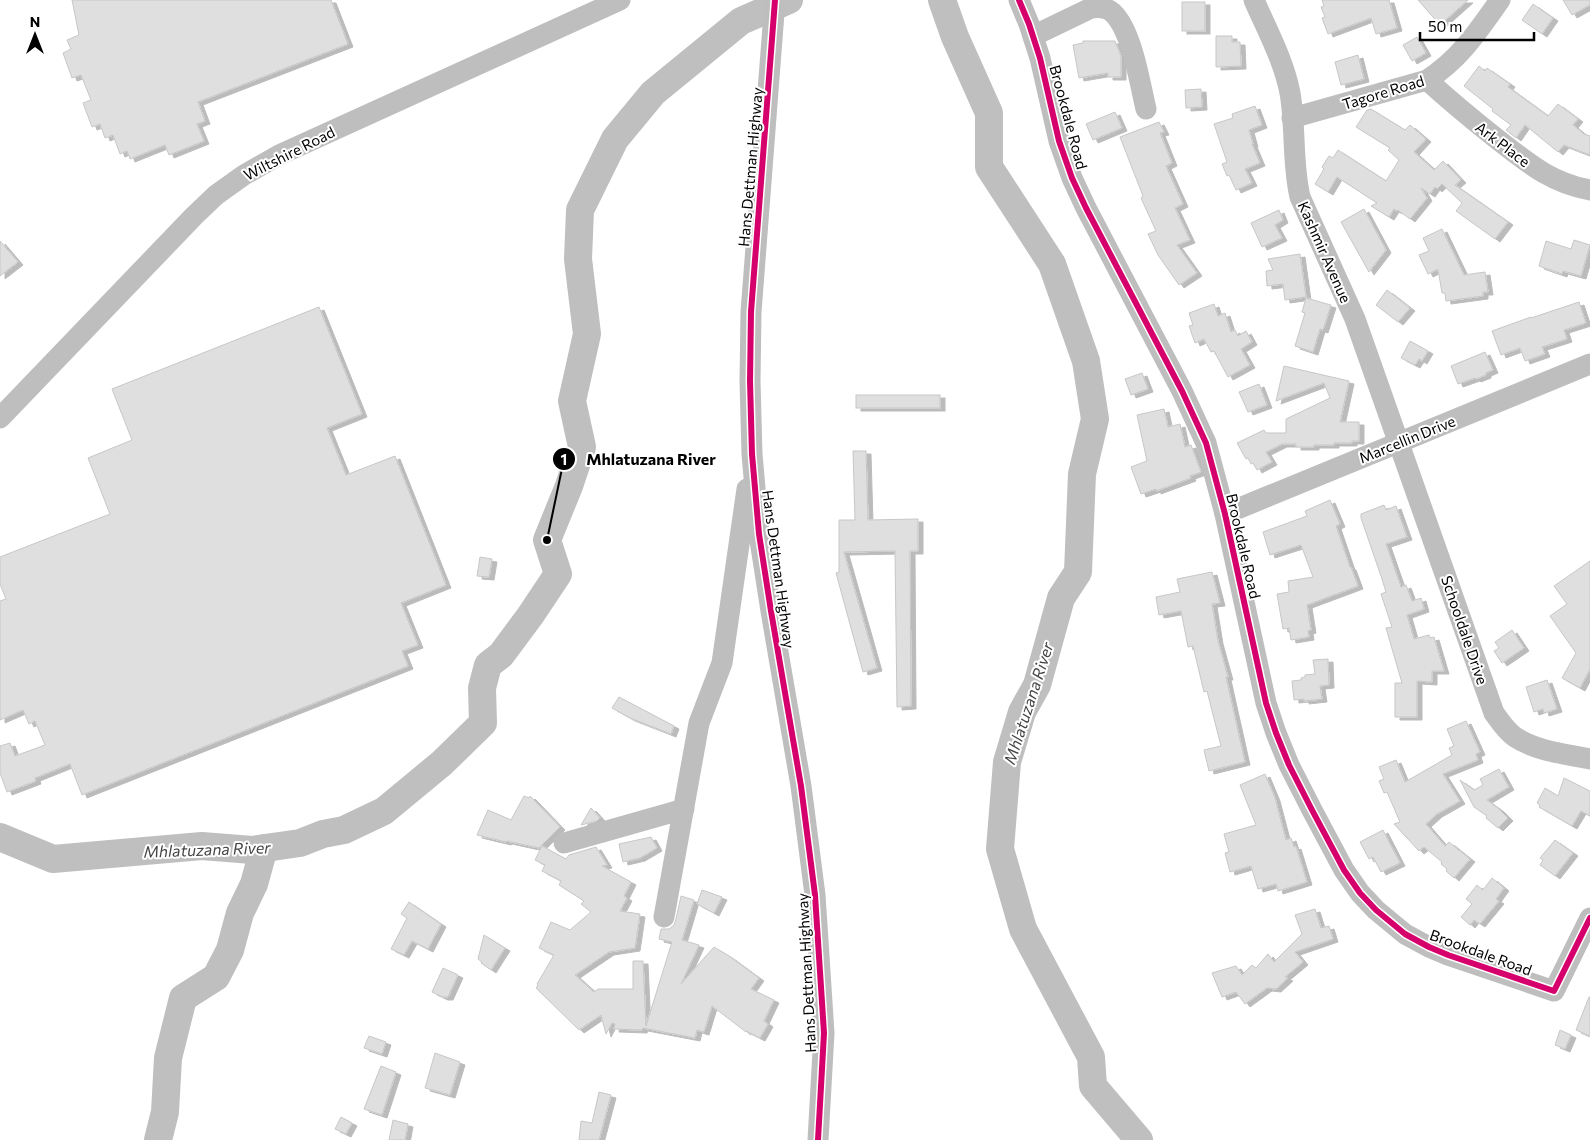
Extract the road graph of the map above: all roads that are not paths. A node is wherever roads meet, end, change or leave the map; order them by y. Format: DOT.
graph roads {
  1 [pos="620,0"];
  2 [pos="775,0"];
  3 [pos="1019,0"];
  4 [pos="1254,0"];
  5 [pos="1500,0"];
  6 [pos="1033,36"];
  7 [pos="1427,80"];
  8 [pos="1146,109"];
  9 [pos="1292,118"];
  10 [pos="1590,190"];
  11 [pos="1590,364"];
  12 [pos="0,418"];
  13 [pos="1399,442"];
  14 [pos="752,454"];
  15 [pos="1225,514"];
  16 [pos="1590,759"];
  17 [pos="684,809"];
  18 [pos="564,842"];
  19 [pos="664,917"];
  20 [pos="1590,918"];
  21 [pos="818,1140"];
  1 -- 12 [label="street, Wiltshire Road"];
  2 -- 14 [label="street, Hans Dettman Highway"];
  3 -- 6 [label="street, Brookdale Road"];
  4 -- 9 [label="street, Kashmir Avenue"];
  5 -- 7 [label="street, Tagore Road"];
  6 -- 8 [label="street"];
  6 -- 15 [label="street, Brookdale Road"];
  7 -- 9 [label="street, Tagore Road"];
  7 -- 10 [label="street, Ark Place"];
  9 -- 13 [label="street, Kashmir Avenue"];
  11 -- 13 [label="street, Marcellin Drive"];
  13 -- 15 [label="street, Marcellin Drive"];
  13 -- 16 [label="street, Schooldale Drive"];
  14 -- 17 [label="street"];
  14 -- 21 [label="street, Hans Dettman Highway"];
  15 -- 20 [label="street, Brookdale Road"];
  17 -- 18 [label="street"];
  17 -- 19 [label="street"];
}
